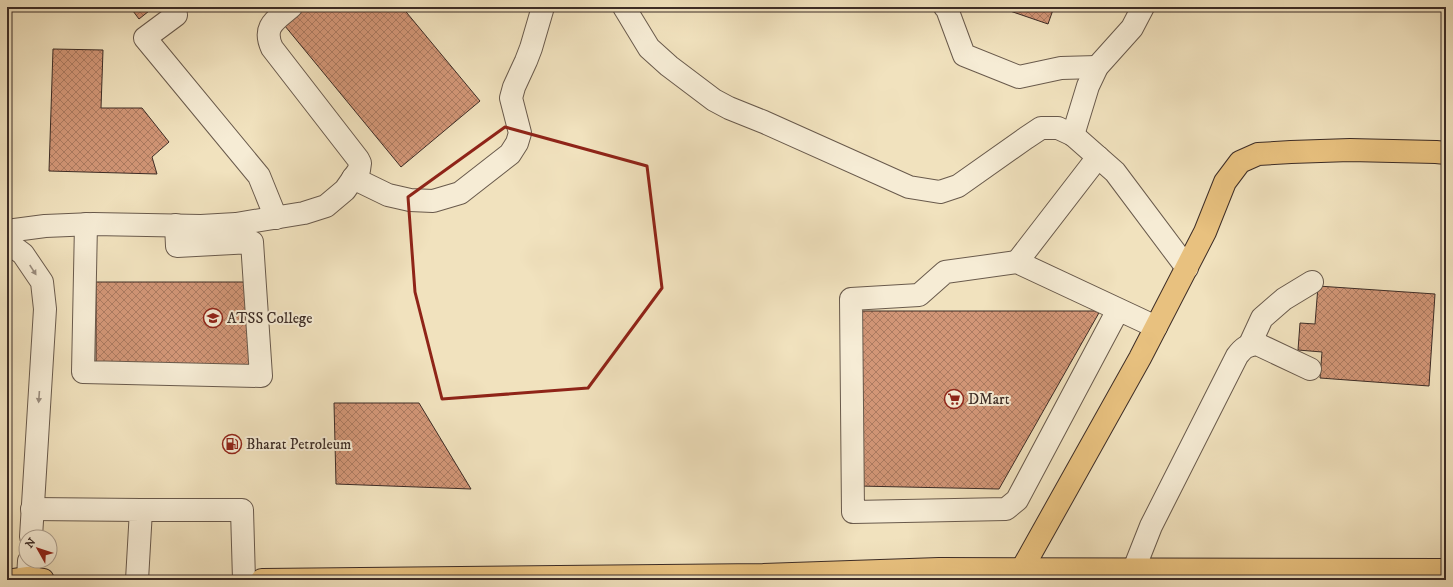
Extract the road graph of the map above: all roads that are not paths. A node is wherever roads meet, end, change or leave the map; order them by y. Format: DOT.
graph roads {
  1 [pos="291,7"];
  2 [pos="543,7"];
  3 [pos="624,7"];
  4 [pos="945,7"];
  5 [pos="1143,7"];
  6 [pos="176,15"];
  7 [pos="1097,67"];
  8 [pos="1073,135"];
  9 [pos="1443,152"];
  10 [pos="1098,157"];
  11 [pos="353,178"];
  12 [pos="276,218"];
  13 [pos="86,224"];
  14 [pos="176,226"];
  15 [pos="7,231"];
  16 [pos="7,242"];
  17 [pos="1017,262"];
  18 [pos="1187,268"];
  19 [pos="1312,282"];
  20 [pos="1118,310"];
  21 [pos="1156,327"];
  22 [pos="1250,344"];
  23 [pos="1310,369"];
  24 [pos="32,509"];
  25 [pos="141,510"];
  26 [pos="31,529"];
  27 [pos="1022,569"];
  28 [pos="1134,569"];
  29 [pos="1364,570"];
  30 [pos="1446,570"];
  31 [pos="137,580"];
  32 [pos="244,580"];
  33 [pos="262,580"];
  34 [pos="1404,580"];
  1 -- 11 [label="street"];
  2 -- 11 [label="street"];
  3 -- 8 [label="street"];
  4 -- 7 [label="street"];
  5 -- 7 [label="street"];
  6 -- 12 [label="street"];
  7 -- 8 [label="street"];
  8 -- 10 [label="street"];
  9 -- 18 [label="main road"];
  10 -- 17 [label="street"];
  10 -- 18 [label="street"];
  11 -- 12 [label="street"];
  12 -- 14 [label="street"];
  13 -- 14 [label="street"];
  13 -- 14 [label="street"];
  13 -- 15 [label="street"];
  16 -- 24 [label="street, one-way"];
  17 -- 20 [label="street"];
  17 -- 20 [label="street"];
  18 -- 21 [label="main road"];
  19 -- 22 [label="street"];
  20 -- 21 [label="street"];
  21 -- 27 [label="main road"];
  22 -- 23 [label="street"];
  22 -- 28 [label="street"];
  24 -- 25 [label="street"];
  24 -- 26 [label="street"];
  25 -- 31 [label="street"];
  25 -- 32 [label="street"];
  27 -- 28 [label="main road"];
  27 -- 33 [label="main road"];
  28 -- 29 [label="main road"];
  29 -- 30 [label="main road"];
  29 -- 34 [label="main road"];
}
